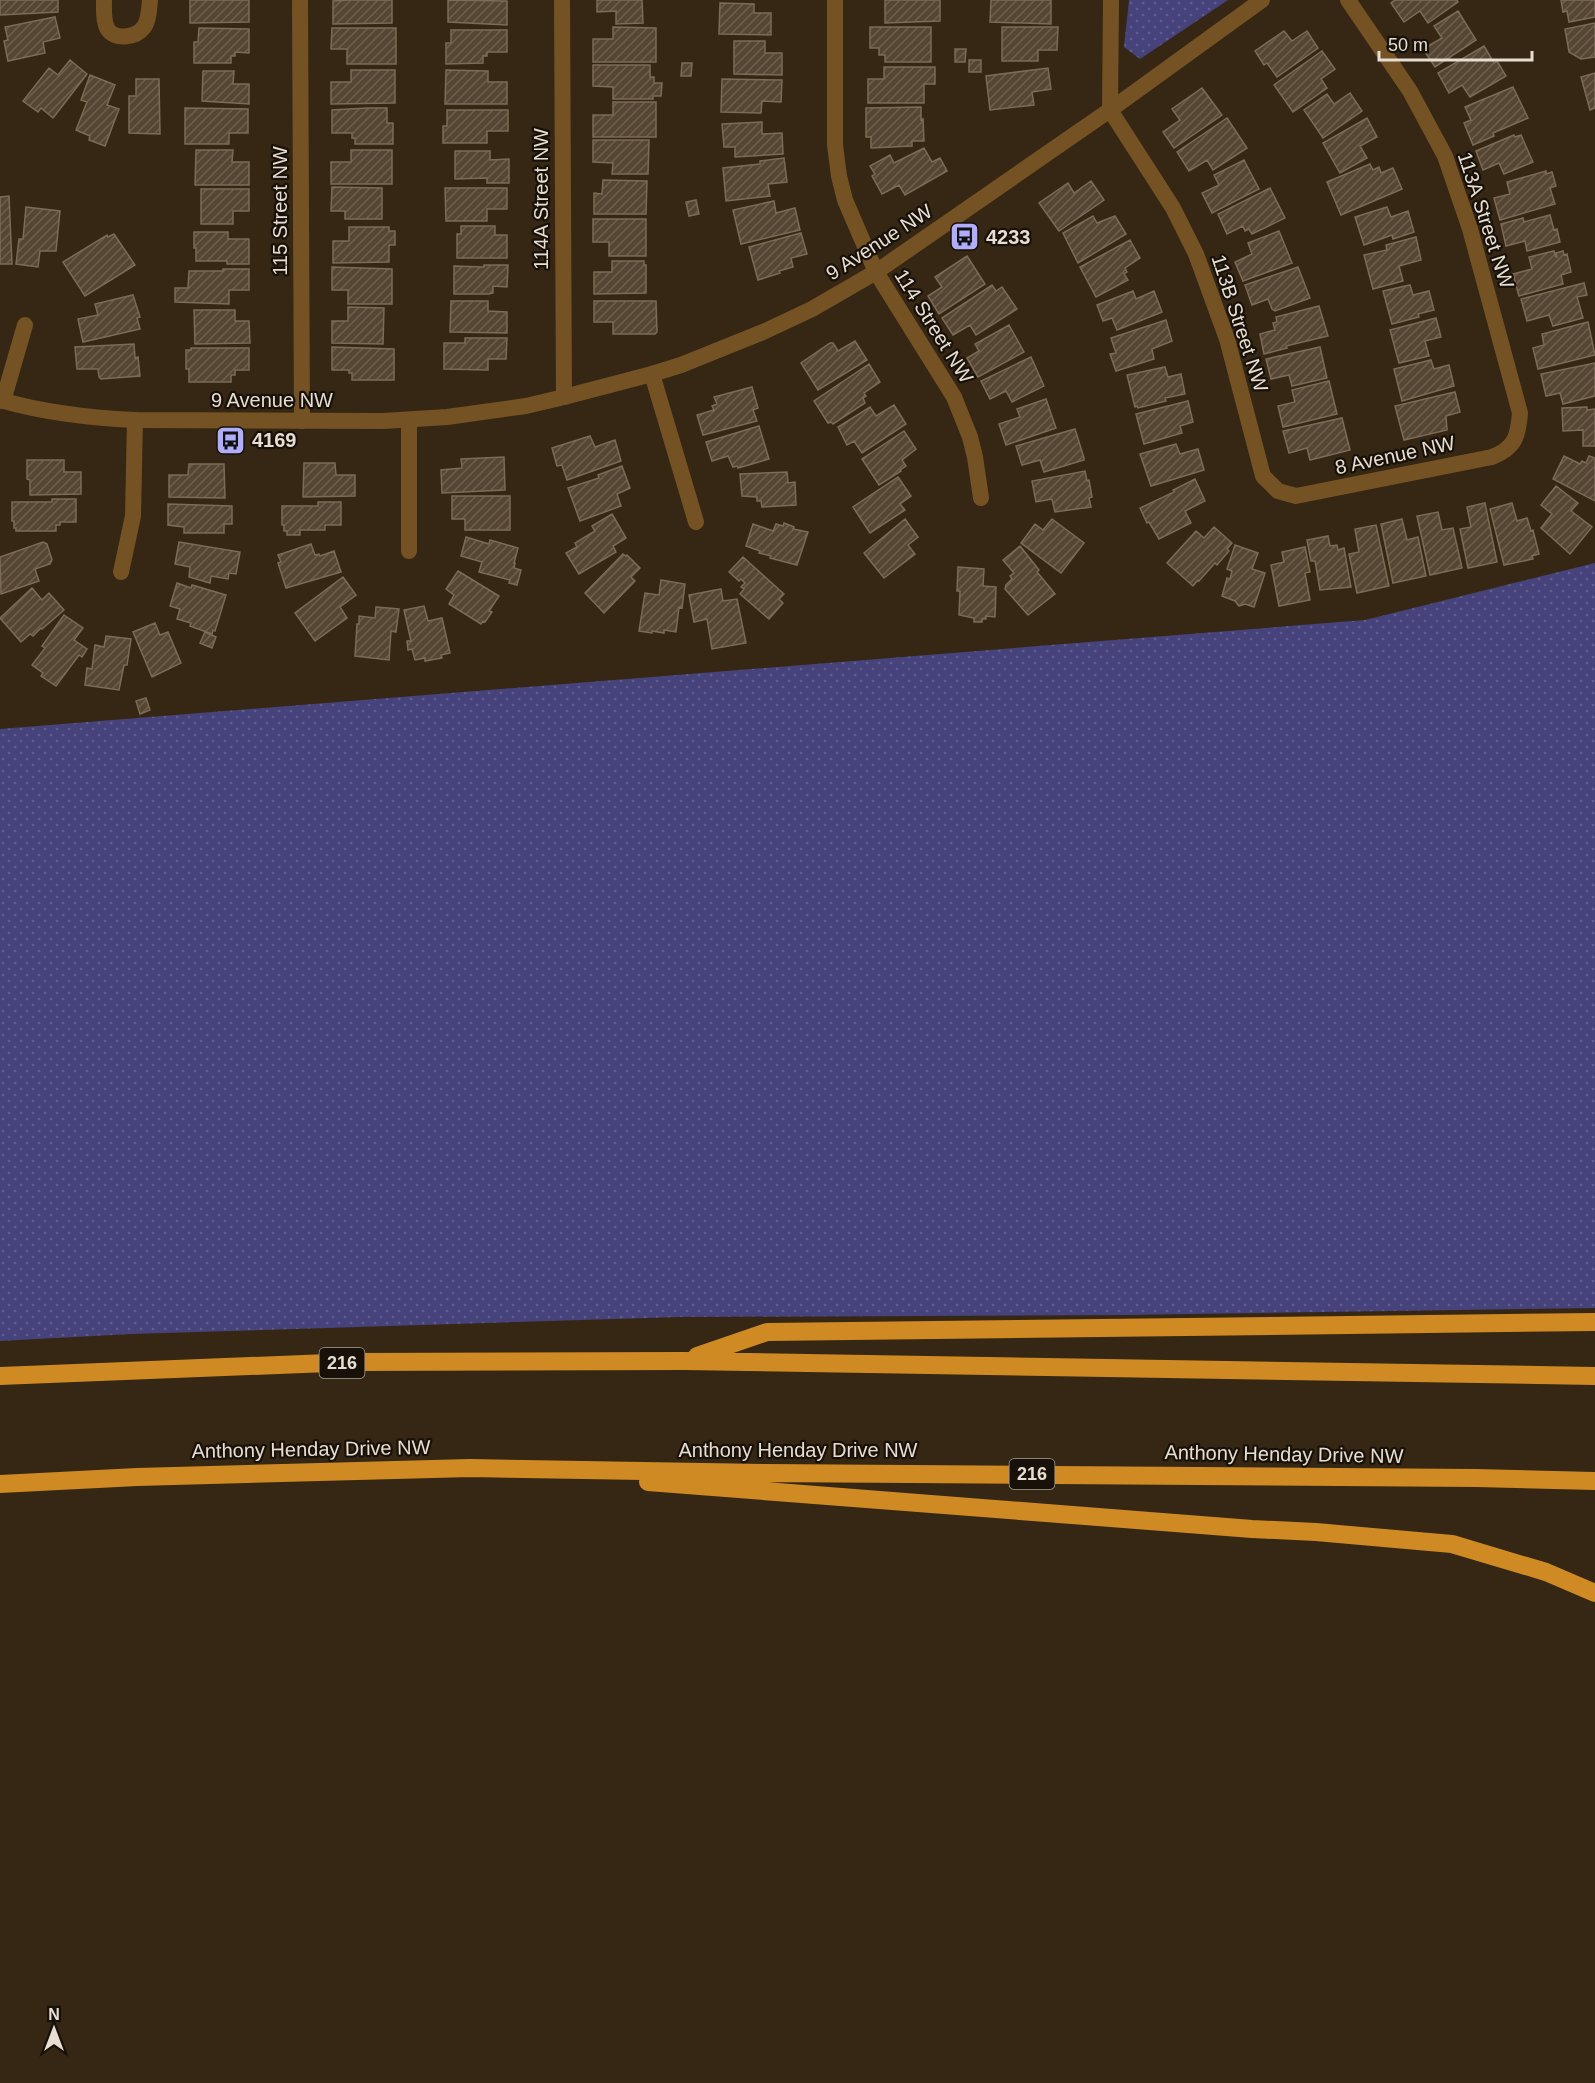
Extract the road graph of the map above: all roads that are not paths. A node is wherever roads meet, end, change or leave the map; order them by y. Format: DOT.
graph roads {
  1 [pos="104,0"];
  2 [pos="150,0"];
  3 [pos="300,0"];
  4 [pos="562,0"];
  5 [pos="834,0"];
  6 [pos="1112,0"];
  7 [pos="1262,0"];
  8 [pos="1348,0"];
  9 [pos="1110,110"];
  10 [pos="876,272"];
  11 [pos="25,324"];
  12 [pos="652,374"];
  13 [pos="564,397"];
  14 [pos="2,401"];
  15 [pos="135,420"];
  16 [pos="409,420"];
  17 [pos="302,421"];
  18 [pos="1516,439"];
  19 [pos="1278,491"];
  20 [pos="981,498"];
  21 [pos="696,522"];
  22 [pos="409,551"];
  23 [pos="121,572"];
  24 [pos="1595,1322"];
  25 [pos="684,1361"];
  26 [pos="0,1376"];
  27 [pos="1595,1376"];
  28 [pos="470,1468"];
  29 [pos="1595,1481"];
  30 [pos="0,1484"];
  31 [pos="1595,1593"];
  1 -- 2 [label="street"];
  3 -- 17 [label="street, 115 Street NW"];
  4 -- 13 [label="street, 114A Street NW"];
  5 -- 10 [label="street, 114 Street NW"];
  6 -- 9 [label="street"];
  7 -- 9 [label="street, 9 Avenue NW"];
  8 -- 18 [label="street, 113A Street NW"];
  9 -- 10 [label="street, 9 Avenue NW"];
  9 -- 19 [label="street, 113B Street NW"];
  10 -- 12 [label="street, 9 Avenue NW"];
  10 -- 20 [label="street, 114 Street NW"];
  11 -- 14 [label="street, 9 Avenue NW"];
  12 -- 13 [label="street, 9 Avenue NW"];
  12 -- 21 [label="street"];
  13 -- 16 [label="street, 9 Avenue NW"];
  14 -- 15 [label="street, 9 Avenue NW"];
  15 -- 17 [label="street, 9 Avenue NW"];
  15 -- 23 [label="street"];
  16 -- 17 [label="street, 9 Avenue NW"];
  16 -- 22 [label="street"];
  18 -- 19 [label="street, 8 Avenue NW"];
  24 -- 25 [label="highway"];
  25 -- 26 [label="highway, 216"];
  25 -- 27 [label="highway, 216"];
  28 -- 29 [label="highway, Anthony Henday Drive NW / 216"];
  28 -- 30 [label="highway, Anthony Henday Drive NW / 216"];
  28 -- 31 [label="highway"];
}
